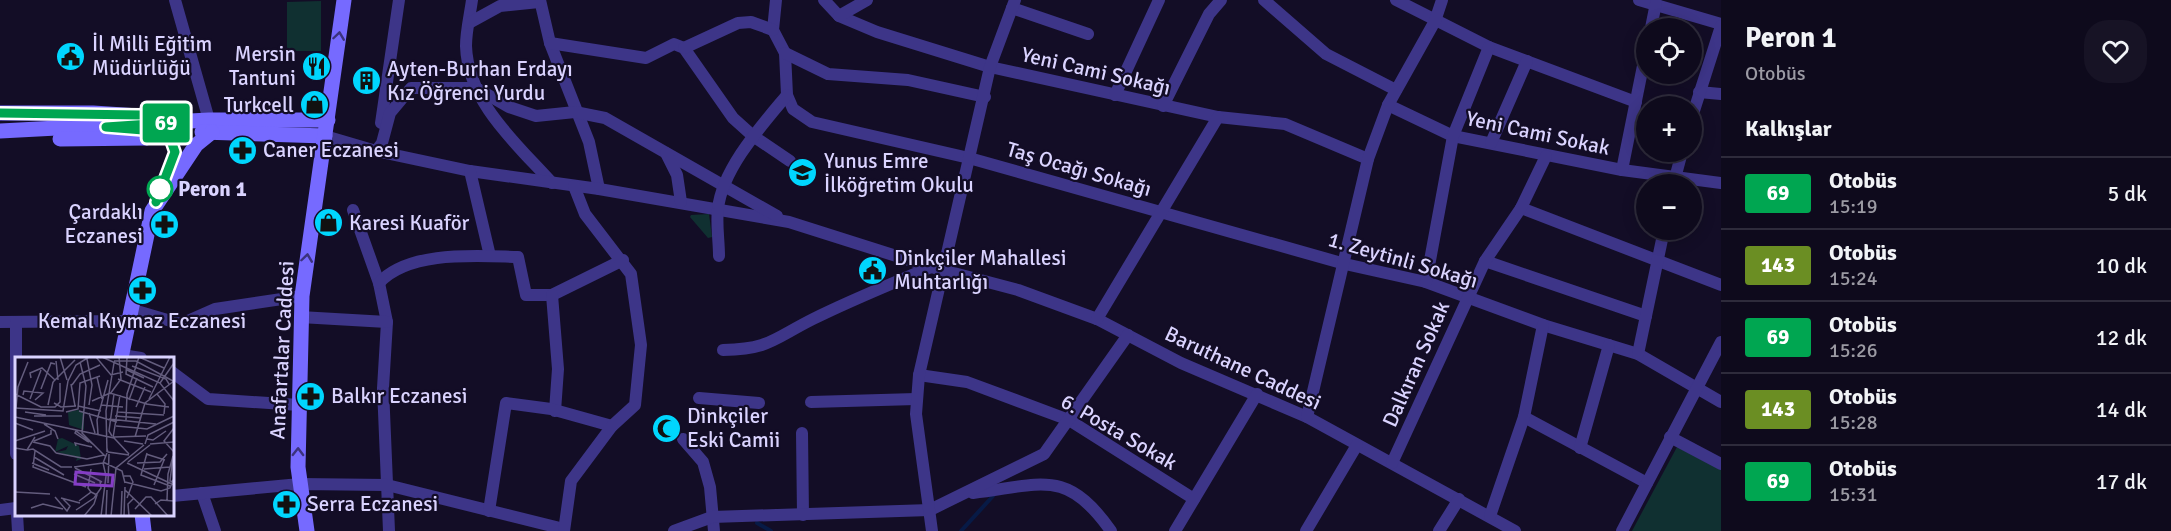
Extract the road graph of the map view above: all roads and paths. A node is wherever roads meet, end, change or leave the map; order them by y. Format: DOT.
graph roads {
  1 [pos="176,0"];
  2 [pos="344,0"];
  3 [pos="399,0"];
  4 [pos="472,0"];
  5 [pos="776,0"];
  6 [pos="824,0"];
  7 [pos="867,0"];
  8 [pos="1159,0"];
  9 [pos="1221,0"];
  10 [pos="1264,0"];
  11 [pos="1396,0"];
  12 [pos="1442,0"];
  13 [pos="1639,0"];
  14 [pos="540,1"];
  15 [pos="1011,3"];
  16 [pos="1656,3"];
  17 [pos="839,16"];
  18 [pos="1653,18"];
  19 [pos="1435,21"];
  20 [pos="469,23"];
  21 [pos="1721,25"];
  22 [pos="773,30"];
  23 [pos="1088,34"];
  24 [pos="550,43"];
  25 [pos="1489,47"];
  26 [pos="684,48"];
  27 [pos="785,53"];
  28 [pos="1527,61"];
  29 [pos="990,67"];
  30 [pos="476,88"];
  31 [pos="1396,90"];
  32 [pos="1699,92"];
  33 [pos="1721,94"];
  34 [pos="787,95"];
  35 [pos="1115,95"];
  36 [pos="1698,96"];
  37 [pos="985,97"];
  38 [pos="1636,102"];
  39 [pos="1388,105"];
  40 [pos="1162,106"];
  41 [pos="575,112"];
  42 [pos="0,113"];
  43 [pos="1218,117"];
  44 [pos="328,120"];
  45 [pos="180,122"];
  46 [pos="210,126"];
  47 [pos="106,127"];
  48 [pos="0,131"];
  49 [pos="168,132"];
  50 [pos="325,136"];
  51 [pos="753,136"];
  52 [pos="1453,136"];
  53 [pos="0,139"];
  54 [pos="1491,143"];
  55 [pos="376,151"];
  56 [pos="666,153"];
  57 [pos="1546,156"];
  58 [pos="969,158"];
  59 [pos="1368,159"];
  60 [pos="790,161"];
  61 [pos="1622,170"];
  62 [pos="470,171"];
  63 [pos="1641,174"];
  64 [pos="1702,182"];
  65 [pos="552,183"];
  66 [pos="1721,183"];
  67 [pos="574,186"];
  68 [pos="724,186"];
  69 [pos="599,189"];
  70 [pos="156,202"];
  71 [pos="681,202"];
  72 [pos="1521,208"];
  73 [pos="718,209"];
  74 [pos="353,210"];
  75 [pos="1161,213"];
  76 [pos="789,222"];
  77 [pos="1662,240"];
  78 [pos="719,255"];
  79 [pos="490,256"];
  80 [pos="622,260"];
  81 [pos="1485,261"];
  82 [pos="1657,262"];
  83 [pos="1345,264"];
  84 [pos="937,268"];
  85 [pos="1426,282"];
  86 [pos="379,283"];
  87 [pos="1721,285"];
  88 [pos="552,295"];
  89 [pos="302,296"];
  90 [pos="1467,297"];
  91 [pos="129,315"];
  92 [pos="1646,316"];
  93 [pos="300,317"];
  94 [pos="1097,319"];
  95 [pos="0,322"];
  96 [pos="16,322"];
  97 [pos="387,322"];
  98 [pos="1543,325"];
  99 [pos="1128,335"];
  100 [pos="1721,342"];
  101 [pos="1609,345"];
  102 [pos="723,350"];
  103 [pos="1638,354"];
  104 [pos="16,357"];
  105 [pos="122,357"];
  106 [pos="174,374"];
  107 [pos="919,375"];
  108 [pos="1696,388"];
  109 [pos="1257,394"];
  110 [pos="699,398"];
  111 [pos="916,399"];
  112 [pos="811,402"];
  113 [pos="1721,402"];
  114 [pos="759,403"];
  115 [pos="299,405"];
  116 [pos="555,411"];
  117 [pos="1307,417"];
  118 [pos="1524,417"];
  119 [pos="1069,420"];
  120 [pos="612,426"];
  121 [pos="802,433"];
  122 [pos="1670,437"];
  123 [pos="683,439"];
  124 [pos="1357,445"];
  125 [pos="1580,448"];
  126 [pos="1392,463"];
  127 [pos="1721,464"];
  128 [pos="1647,483"];
  129 [pos="300,484"];
  130 [pos="387,485"];
  131 [pos="202,493"];
  132 [pos="965,494"];
  133 [pos="174,496"];
  134 [pos="1194,499"];
  135 [pos="1459,499"];
  136 [pos="15,508"];
  137 [pos="0,510"];
  138 [pos="930,510"];
  139 [pos="489,511"];
  140 [pos="803,515"];
  141 [pos="17,516"];
  142 [pos="142,516"];
  143 [pos="1490,516"];
  144 [pos="712,517"];
  145 [pos="564,530"];
  146 [pos="18,531"];
  147 [pos="144,531"];
  148 [pos="215,531"];
  149 [pos="306,531"];
  150 [pos="389,531"];
  151 [pos="674,531"];
  152 [pos="714,531"];
  153 [pos="932,531"];
  154 [pos="1111,531"];
  155 [pos="1175,531"];
  156 [pos="1306,531"];
  157 [pos="1439,531"];
  158 [pos="1515,531"];
  159 [pos="1622,531"];
  1 -- 46 [label="street"];
  44 -- 2 [label="main road, Anafartalar Caddesi, one-way"];
  3 -- 55 [label="street"];
  4 -- 20 [label="street"];
  5 -- 22 [label="street"];
  6 -- 17 [label="street, Yeni Cami Sokağı"];
  7 -- 17 [label="street"];
  8 -- 35 [label="street"];
  9 -- 40 [label="street"];
  10 -- 31 [label="street"];
  11 -- 19 [label="street"];
  12 -- 19 [label="street"];
  13 -- 16 [label="street"];
  14 -- 20 [label="street"];
  14 -- 24 [label="street"];
  15 -- 23 [label="street"];
  15 -- 29 [label="street"];
  16 -- 18 [label="street"];
  16 -- 21 [label="street"];
  17 -- 29 [label="street, Yeni Cami Sokağı"];
  19 -- 25 [label="street"];
  19 -- 31 [label="street"];
  20 -- 30 [label="street"];
  21 -- 32 [label="street"];
  22 -- 26 [label="street"];
  22 -- 27 [label="street"];
  24 -- 26 [label="street"];
  24 -- 41 [label="street"];
  25 -- 28 [label="street"];
  25 -- 52 [label="street"];
  26 -- 51 [label="street"];
  27 -- 34 [label="street"];
  27 -- 37 [label="street"];
  28 -- 38 [label="street"];
  28 -- 54 [label="street"];
  29 -- 35 [label="street, Yeni Cami Sokağı"];
  29 -- 37 [label="street"];
  30 -- 41 [label="street"];
  30 -- 55 [label="street"];
  30 -- 65 [label="street"];
  31 -- 39 [label="street"];
  32 -- 33 [label="street"];
  32 -- 36 [label="street"];
  34 -- 51 [label="street"];
  34 -- 58 [label="street, Taş Ocağı Sokağı"];
  35 -- 40 [label="street, Yeni Cami Sokağı"];
  37 -- 58 [label="street"];
  38 -- 61 [label="street"];
  39 -- 52 [label="street, Yeni Cami Sokak"];
  39 -- 59 [label="street"];
  40 -- 43 [label="street, Yeni Cami Sokağı"];
  41 -- 56 [label="street"];
  41 -- 69 [label="street"];
  42 -- 45 [label="main road"];
  43 -- 59 [label="street, Yeni Cami Sokağı"];
  43 -- 75 [label="street"];
  44 -- 46 [label="main road"];
  44 -- 50 [label="main road, Anafartalar Caddesi"];
  45 -- 46 [label="main road"];
  45 -- 47 [label="main road"];
  46 -- 49 [label="main road"];
  46 -- 50 [label="main road"];
  46 -- 70 [label="main road"];
  47 -- 48 [label="main road"];
  47 -- 49 [label="main road"];
  49 -- 53 [label="main road"];
  49 -- 70 [label="street"];
  50 -- 55 [label="street"];
  89 -- 50 [label="main road, Anafartalar Caddesi, one-way"];
  51 -- 60 [label="street"];
  51 -- 68 [label="street"];
  52 -- 54 [label="street, Yeni Cami Sokak"];
  52 -- 85 [label="street"];
  54 -- 57 [label="street, Yeni Cami Sokak"];
  55 -- 62 [label="street"];
  56 -- 68 [label="street"];
  56 -- 71 [label="street"];
  57 -- 61 [label="street, Yeni Cami Sokak"];
  57 -- 72 [label="street, Dalkıran Sokak"];
  58 -- 75 [label="street, Taş Ocağı Sokağı"];
  58 -- 84 [label="street"];
  59 -- 83 [label="street"];
  61 -- 63 [label="street, Yeni Cami Sokak"];
  62 -- 65 [label="street"];
  62 -- 79 [label="street"];
  64 -- 66 [label="street, Yeni Cami Sokak"];
  65 -- 67 [label="street"];
  67 -- 69 [label="street"];
  67 -- 80 [label="street"];
  68 -- 73 [label="street"];
  68 -- 76 [label="street"];
  69 -- 71 [label="street"];
  70 -- 91 [label="main road"];
  71 -- 73 [label="street"];
  72 -- 81 [label="street, Dalkıran Sokak"];
  72 -- 82 [label="street"];
  73 -- 76 [label="street"];
  73 -- 78 [label="street"];
  74 -- 86 [label="street"];
  75 -- 83 [label="street, 1. Zeytinli Sokağı"];
  75 -- 94 [label="street"];
  76 -- 84 [label="street, Baruthane Caddesi"];
  77 -- 82 [label="street"];
  79 -- 86 [label="street"];
  79 -- 88 [label="street"];
  80 -- 88 [label="street"];
  80 -- 120 [label="street"];
  81 -- 90 [label="street, Dalkıran Sokak"];
  81 -- 92 [label="street"];
  82 -- 87 [label="street"];
  82 -- 92 [label="street"];
  83 -- 85 [label="street, 1. Zeytinli Sokağı"];
  83 -- 117 [label="street"];
  84 -- 94 [label="street, Baruthane Caddesi"];
  84 -- 102 [label="street"];
  84 -- 107 [label="street"];
  85 -- 90 [label="street, 1. Zeytinli Sokağı"];
  86 -- 97 [label="street"];
  88 -- 116 [label="street"];
  89 -- 91 [label="street"];
  89 -- 93 [label="main road, Anafartalar Caddesi"];
  90 -- 98 [label="street, 1. Zeytinli Sokağı"];
  90 -- 126 [label="street, Dalkıran Sokak"];
  91 -- 96 [label="street"];
  91 -- 105 [label="main road"];
  92 -- 103 [label="street"];
  93 -- 97 [label="street"];
  93 -- 115 [label="main road, Anafartalar Caddesi"];
  94 -- 99 [label="street, Baruthane Caddesi"];
  95 -- 96 [label="street"];
  96 -- 104 [label="street"];
  97 -- 130 [label="street"];
  98 -- 101 [label="street, 1. Zeytinli Sokağı"];
  98 -- 118 [label="street"];
  99 -- 109 [label="street, Baruthane Caddesi"];
  99 -- 119 [label="street"];
  100 -- 108 [label="street"];
  101 -- 103 [label="street, 1. Zeytinli Sokağı"];
  101 -- 125 [label="street"];
  103 -- 108 [label="street, 1. Zeytinli Sokağı"];
  106 -- 115 [label="street"];
  107 -- 111 [label="street"];
  107 -- 119 [label="street, 6. Posta Sokak"];
  108 -- 113 [label="street, 1. Zeytinli Sokağı"];
  108 -- 122 [label="street"];
  109 -- 117 [label="street, Baruthane Caddesi"];
  109 -- 134 [label="street"];
  110 -- 114 [label="street"];
  111 -- 112 [label="street"];
  111 -- 138 [label="street"];
  129 -- 115 [label="main road, Anafartalar Caddesi, one-way"];
  116 -- 120 [label="street"];
  116 -- 139 [label="street"];
  117 -- 124 [label="street, Baruthane Caddesi"];
  118 -- 125 [label="street"];
  118 -- 143 [label="street"];
  119 -- 132 [label="street"];
  119 -- 134 [label="street, 6. Posta Sokak"];
  120 -- 145 [label="street"];
  121 -- 140 [label="street"];
  122 -- 127 [label="street"];
  122 -- 128 [label="street"];
  123 -- 144 [label="street"];
  124 -- 126 [label="street, Baruthane Caddesi"];
  124 -- 156 [label="street"];
  125 -- 128 [label="street"];
  126 -- 135 [label="street, Baruthane Caddesi"];
  128 -- 159 [label="street"];
  129 -- 130 [label="street"];
  129 -- 131 [label="street"];
  129 -- 149 [label="main road, Anafartalar Caddesi"];
  130 -- 139 [label="street"];
  130 -- 150 [label="street"];
  131 -- 133 [label="street"];
  131 -- 148 [label="street"];
  132 -- 138 [label="street"];
  132 -- 154 [label="street"];
  134 -- 155 [label="street"];
  135 -- 143 [label="street, Baruthane Caddesi"];
  135 -- 157 [label="street"];
  136 -- 137 [label="street"];
  138 -- 140 [label="street"];
  138 -- 153 [label="street"];
  139 -- 145 [label="street"];
  140 -- 144 [label="street"];
  141 -- 146 [label="street"];
  142 -- 147 [label="main road"];
  143 -- 158 [label="street, Baruthane Caddesi"];
  144 -- 151 [label="street"];
  144 -- 152 [label="street"];
}
